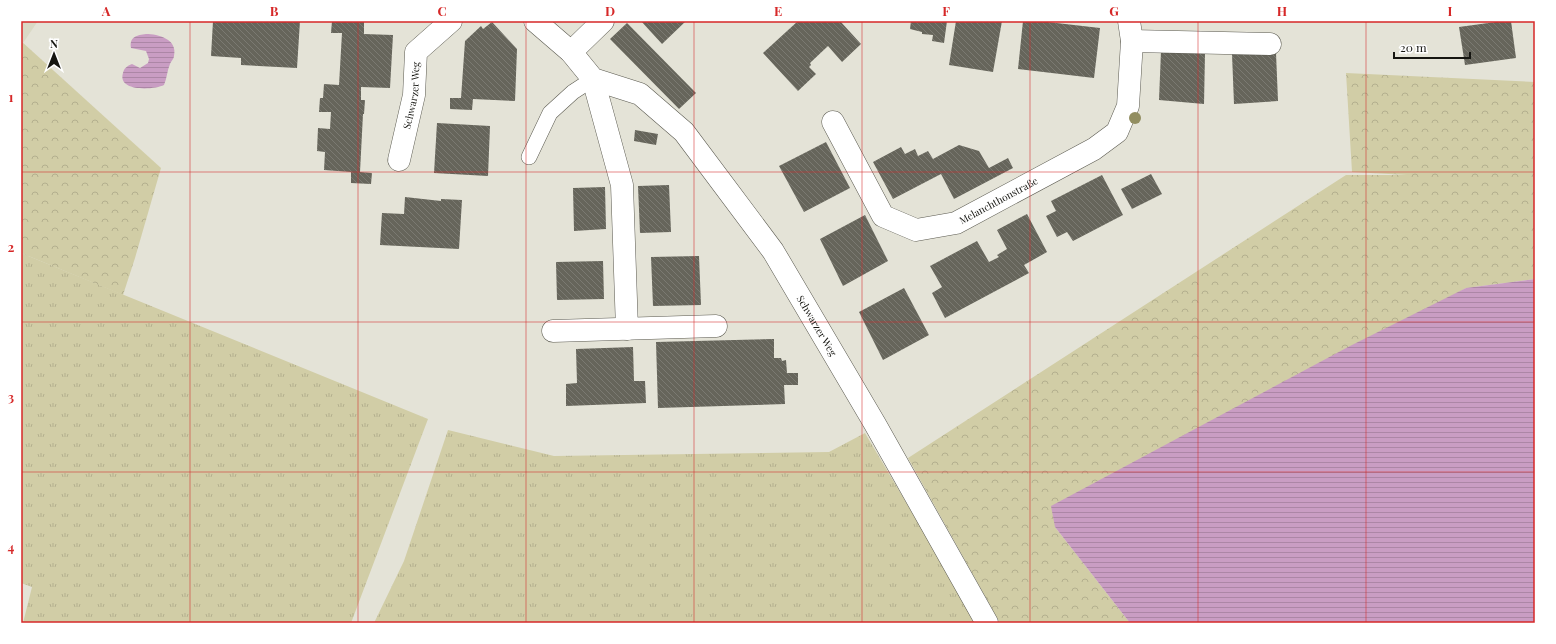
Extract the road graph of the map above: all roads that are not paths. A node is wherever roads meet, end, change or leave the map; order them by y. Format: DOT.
graph roads {
  1 [pos="451,21"];
  2 [pos="535,21"];
  3 [pos="603,21"];
  4 [pos="1130,31"];
  5 [pos="1270,44"];
  6 [pos="571,52"];
  7 [pos="593,79"];
  8 [pos="833,122"];
  9 [pos="529,157"];
  10 [pos="399,160"];
  11 [pos="716,326"];
  12 [pos="627,329"];
  13 [pos="553,331"];
  14 [pos="987,623"];
  1 -- 10 [label="street, Schwarzer Weg"];
  2 -- 6 [label="street"];
  3 -- 6 [label="street"];
  4 -- 5 [label="street, Melanchthonstraße"];
  4 -- 8 [label="street, Melanchthonstraße"];
  6 -- 7 [label="street"];
  7 -- 9 [label="lane"];
  7 -- 12 [label="street"];
  7 -- 14 [label="street, Schwarzer Weg"];
  11 -- 12 [label="street"];
  12 -- 13 [label="street"];
}
